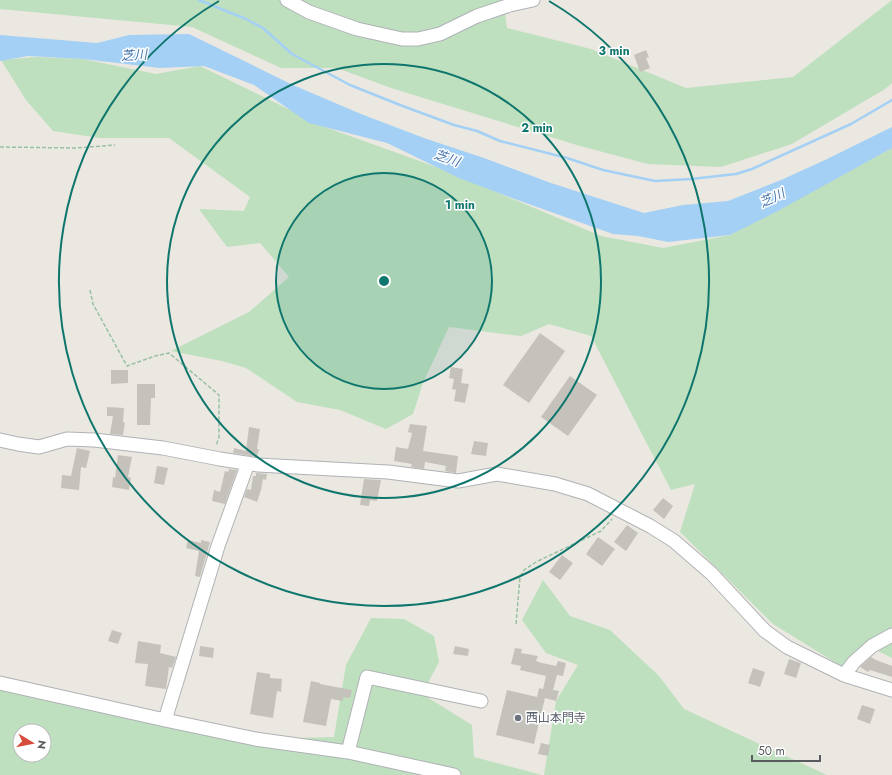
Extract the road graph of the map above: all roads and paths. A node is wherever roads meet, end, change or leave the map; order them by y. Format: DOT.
graph roads {
  1 [pos="287,0"];
  2 [pos="533,0"];
  3 [pos="115,145"];
  4 [pos="0,147"];
  5 [pos="90,290"];
  6 [pos="0,440"];
  7 [pos="213,458"];
  8 [pos="248,463"];
  9 [pos="620,510"];
  10 [pos="516,624"];
  11 [pos="892,635"];
  12 [pos="844,675"];
  13 [pos="0,683"];
  14 [pos="892,690"];
  15 [pos="482,701"];
  16 [pos="165,720"];
  17 [pos="348,752"];
  18 [pos="407,770"];
  19 [pos="454,775"];
  1 -- 2 [label="street"];
  3 -- 4 [label="path"];
  5 -- 7 [label="path"];
  6 -- 7 [label="street"];
  7 -- 8 [label="street"];
  8 -- 9 [label="street"];
  8 -- 16 [label="street"];
  9 -- 10 [label="path"];
  9 -- 12 [label="street"];
  11 -- 12 [label="street"];
  12 -- 14 [label="street"];
  13 -- 16 [label="street"];
  15 -- 17 [label="street"];
  16 -- 17 [label="street"];
  17 -- 18 [label="street"];
  18 -- 19 [label="street"];
}
